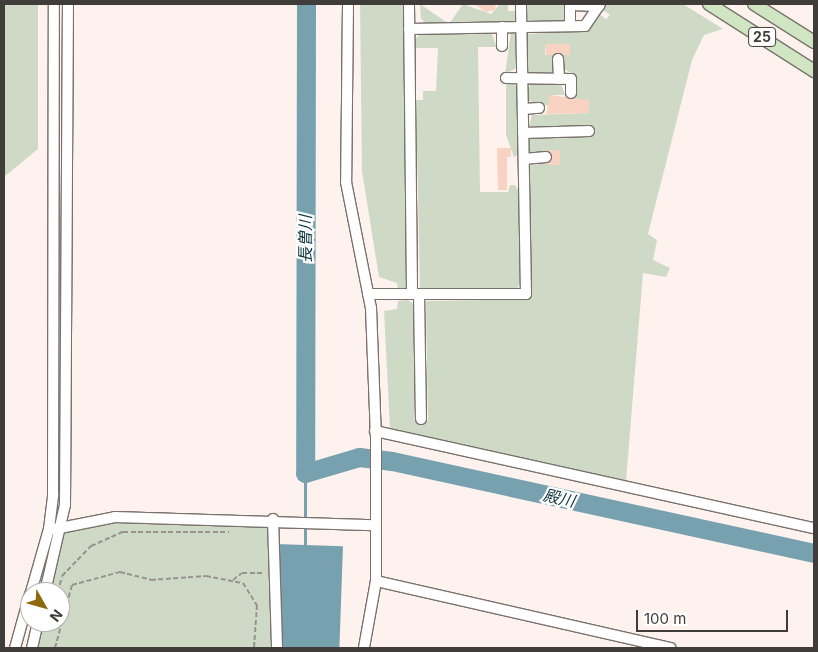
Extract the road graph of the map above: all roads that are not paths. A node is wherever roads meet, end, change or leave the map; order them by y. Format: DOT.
graph roads {
  1 [pos="54,4"];
  2 [pos="68,4"];
  3 [pos="348,4"];
  4 [pos="409,4"];
  5 [pos="521,4"];
  6 [pos="570,4"];
  7 [pos="709,4"];
  8 [pos="754,4"];
  9 [pos="599,5"];
  10 [pos="521,26"];
  11 [pos="570,26"];
  12 [pos="502,27"];
  13 [pos="409,29"];
  14 [pos="814,42"];
  15 [pos="502,46"];
  16 [pos="558,59"];
  17 [pos="814,71"];
  18 [pos="506,78"];
  19 [pos="522,79"];
  20 [pos="559,79"];
  21 [pos="571,93"];
  22 [pos="539,108"];
  23 [pos="523,109"];
  24 [pos="589,132"];
  25 [pos="523,133"];
  26 [pos="546,158"];
  27 [pos="524,159"];
  28 [pos="368,294"];
  29 [pos="416,294"];
  30 [pos="421,419"];
  31 [pos="376,435"];
  32 [pos="273,519"];
  33 [pos="374,525"];
  34 [pos="814,528"];
  35 [pos="55,529"];
  36 [pos="376,581"];
  37 [pos="34,582"];
  38 [pos="47,582"];
  39 [pos="20,630"];
  40 [pos="36,632"];
  41 [pos="15,648"];
  42 [pos="32,648"];
  43 [pos="277,648"];
  44 [pos="364,648"];
  45 [pos="670,648"];
  1 -- 35 [label="street"];
  2 -- 35 [label="street"];
  3 -- 28 [label="street"];
  4 -- 13 [label="street"];
  5 -- 10 [label="street"];
  6 -- 9 [label="street"];
  6 -- 11 [label="street"];
  7 -- 17 [label="main road, 25"];
  8 -- 14 [label="main road, 25"];
  9 -- 11 [label="street"];
  10 -- 11 [label="street"];
  10 -- 12 [label="street"];
  10 -- 19 [label="street"];
  12 -- 13 [label="street"];
  12 -- 15 [label="street"];
  13 -- 29 [label="street"];
  16 -- 20 [label="street"];
  18 -- 19 [label="street"];
  19 -- 20 [label="street"];
  19 -- 23 [label="street"];
  20 -- 21 [label="street"];
  22 -- 23 [label="street"];
  23 -- 25 [label="street"];
  24 -- 25 [label="street"];
  25 -- 27 [label="street"];
  26 -- 27 [label="street"];
  27 -- 29 [label="street"];
  28 -- 29 [label="street"];
  28 -- 31 [label="street"];
  29 -- 30 [label="street"];
  31 -- 33 [label="street"];
  31 -- 34 [label="street"];
  32 -- 33 [label="street"];
  32 -- 35 [label="street"];
  32 -- 43 [label="street"];
  33 -- 36 [label="street"];
  35 -- 37 [label="street"];
  35 -- 38 [label="street"];
  36 -- 44 [label="street"];
  36 -- 45 [label="street"];
  39 -- 41 [label="street"];
  40 -- 42 [label="street"];
}
